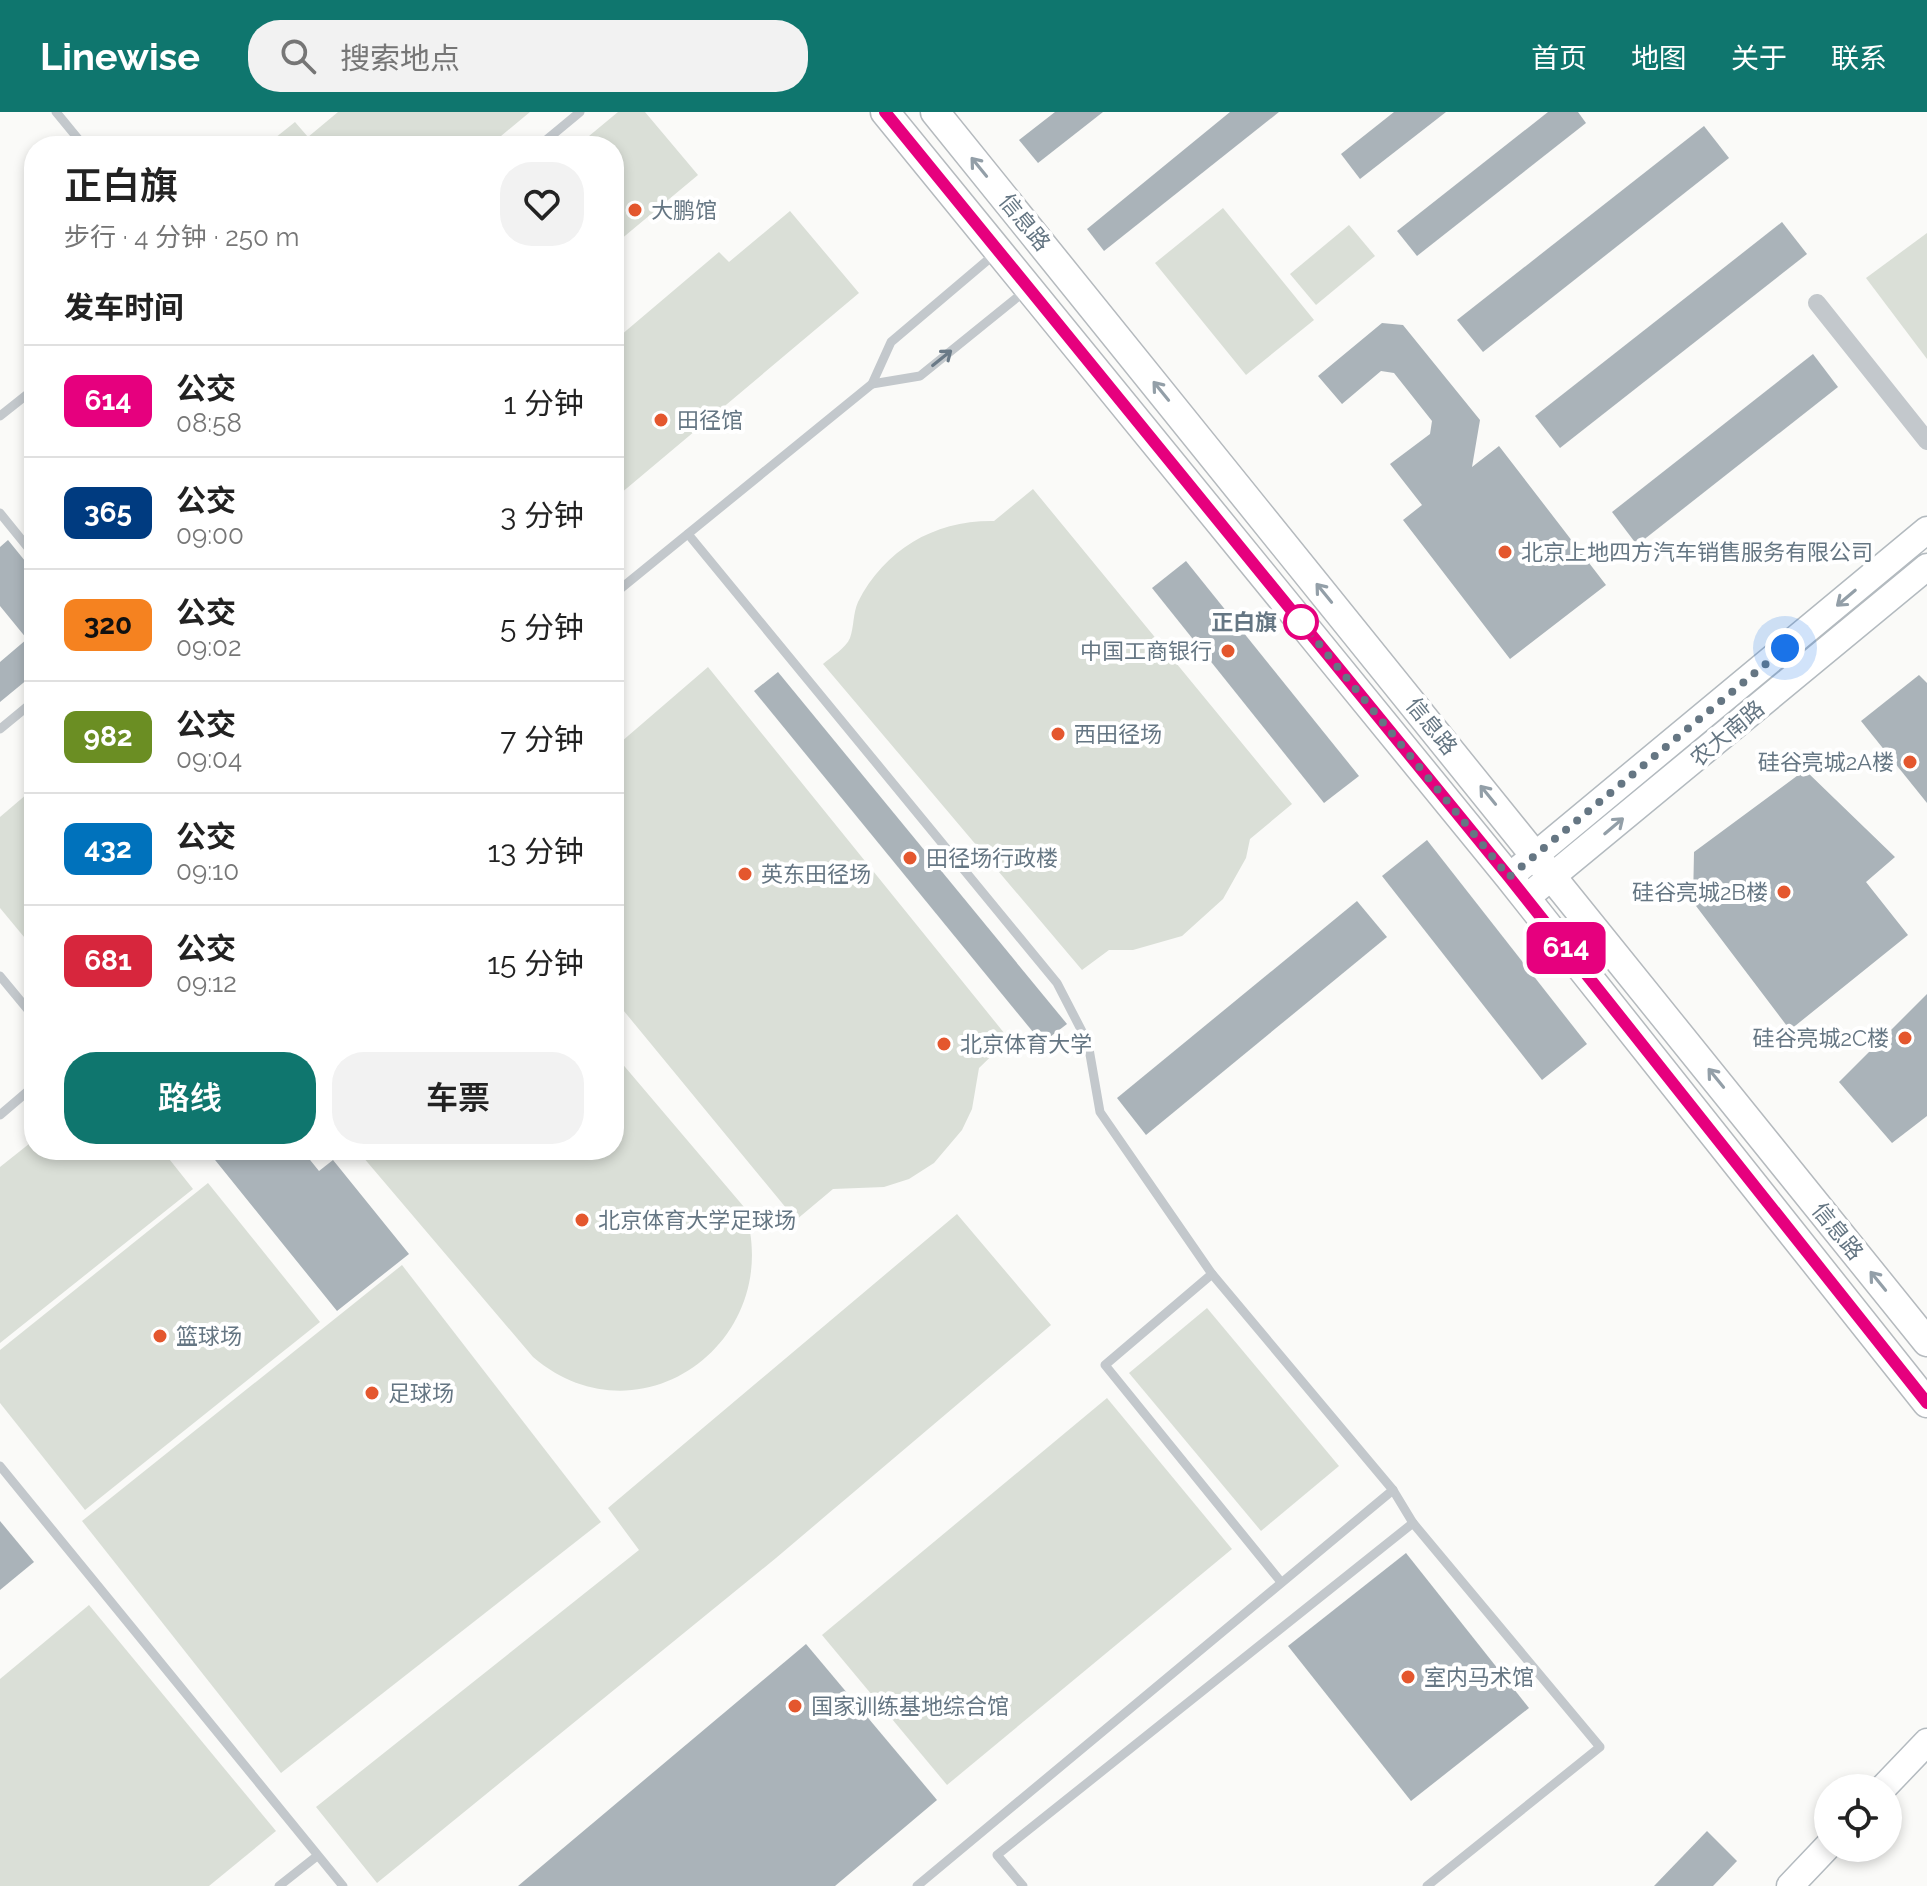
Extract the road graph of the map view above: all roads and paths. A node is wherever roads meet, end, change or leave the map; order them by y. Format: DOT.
graph roads {
  1 [pos="56,112"];
  2 [pos="580,112"];
  3 [pos="885,112"];
  4 [pos="935,112"];
  5 [pos="76,136"];
  6 [pos="551,136"];
  7 [pos="999,251"];
  8 [pos="1029,288"];
  9 [pos="1817,303"];
  10 [pos="872,384"];
  11 [pos="24,397"];
  12 [pos="0,416"];
  13 [pos="1927,441"];
  14 [pos="0,513"];
  15 [pos="1927,530"];
  16 [pos="688,534"];
  17 [pos="24,543"];
  18 [pos="1927,567"];
  19 [pos="624,586"];
  20 [pos="24,709"];
  21 [pos="0,729"];
  22 [pos="1545,866"];
  23 [pos="1518,887"];
  24 [pos="0,976"];
  25 [pos="24,1005"];
  26 [pos="24,1095"];
  27 [pos="0,1115"];
  28 [pos="1212,1274"];
  29 [pos="1927,1342"];
  30 [pos="1927,1403"];
  31 [pos="0,1466"];
  32 [pos="1393,1490"];
  33 [pos="1413,1523"];
  34 [pos="1281,1582"];
  35 [pos="1927,1742"];
  36 [pos="1896,1774"];
  37 [pos="317,1856"];
  38 [pos="1814,1861"];
  39 [pos="279,1886"];
  40 [pos="343,1886"];
  41 [pos="917,1886"];
  42 [pos="1023,1886"];
  43 [pos="1427,1886"];
  44 [pos="1790,1886"];
  1 -- 5 [label="lane"];
  2 -- 6 [label="lane"];
  3 -- 7 [label="main road, 信息路"];
  22 -- 4 [label="main road, 信息路, one-way"];
  7 -- 8 [label="main road, 信息路"];
  7 -- 10 [label="lane"];
  10 -- 8 [label="lane, one-way"];
  8 -- 23 [label="main road, 信息路"];
  9 -- 13 [label="street"];
  10 -- 16 [label="lane"];
  11 -- 12 [label="lane"];
  14 -- 17 [label="lane"];
  15 -- 22 [label="main road, 农大南路, one-way"];
  16 -- 19 [label="lane"];
  16 -- 28 [label="lane"];
  22 -- 18 [label="main road, 农大南路, one-way"];
  20 -- 21 [label="lane"];
  22 -- 23 [label="main road"];
  29 -- 22 [label="main road, 信息路, one-way"];
  23 -- 30 [label="main road, 信息路"];
  24 -- 25 [label="lane"];
  26 -- 27 [label="lane"];
  28 -- 32 [label="lane"];
  28 -- 34 [label="lane"];
  31 -- 37 [label="lane"];
  32 -- 33 [label="lane"];
  32 -- 34 [label="lane"];
  33 -- 42 [label="lane"];
  33 -- 43 [label="lane"];
  34 -- 41 [label="lane"];
  35 -- 36 [label="main road"];
  37 -- 39 [label="lane"];
  37 -- 40 [label="lane"];
  38 -- 44 [label="main road"];
}
